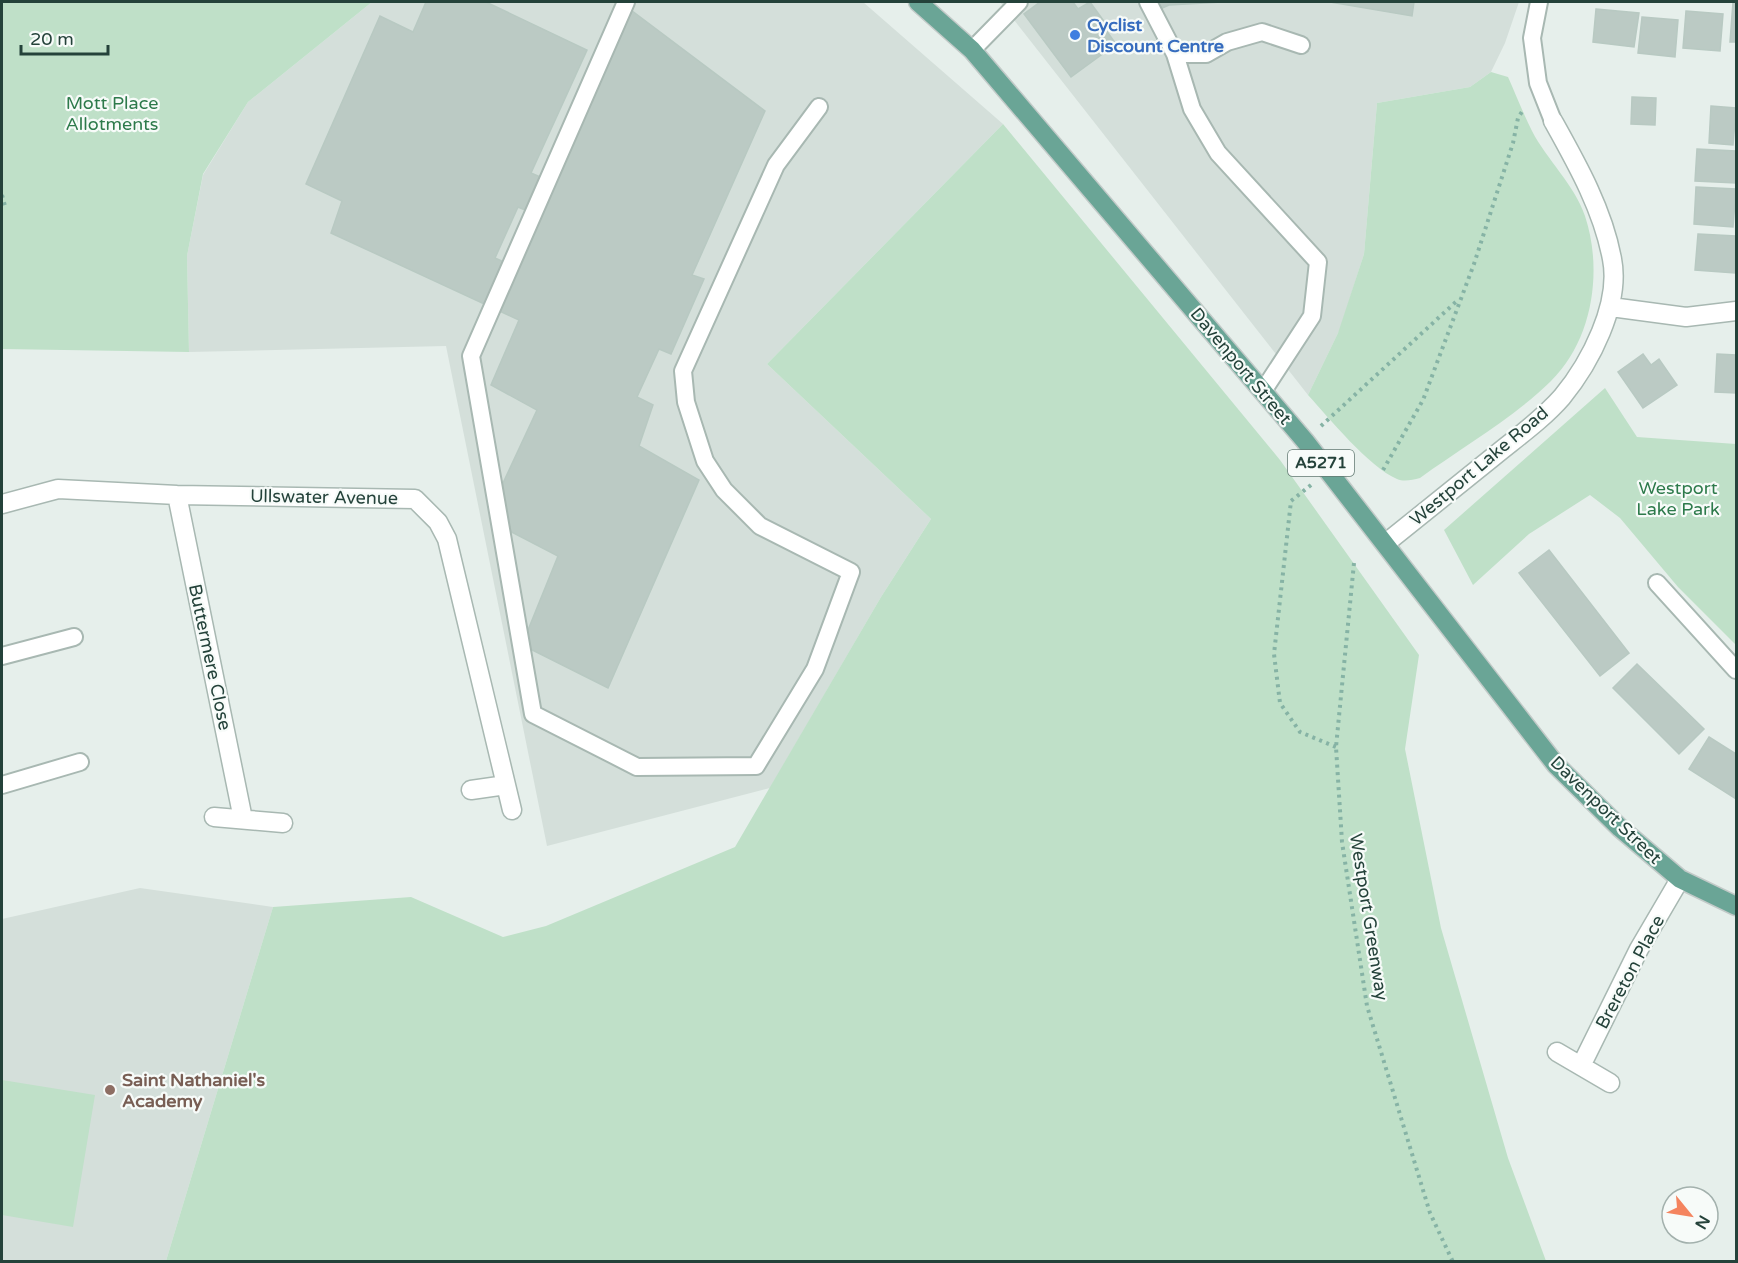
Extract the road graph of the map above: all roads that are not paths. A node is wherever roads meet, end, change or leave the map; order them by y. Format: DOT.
graph roads {
  1 [pos="626,2"];
  2 [pos="918,2"];
  3 [pos="1019,2"];
  4 [pos="1148,2"];
  5 [pos="1539,2"];
  6 [pos="1300,45"];
  7 [pos="972,50"];
  8 [pos="1175,54"];
  9 [pos="819,106"];
  10 [pos="1553,121"];
  11 [pos="1611,307"];
  12 [pos="1737,311"];
  13 [pos="1263,391"];
  14 [pos="177,495"];
  15 [pos="2,504"];
  16 [pos="1386,543"];
  17 [pos="1657,583"];
  18 [pos="74,637"];
  19 [pos="2,656"];
  20 [pos="1737,670"];
  21 [pos="80,762"];
  22 [pos="2,785"];
  23 [pos="506,785"];
  24 [pos="471,790"];
  25 [pos="512,810"];
  26 [pos="214,817"];
  27 [pos="243,819"];
  28 [pos="283,823"];
  29 [pos="1680,879"];
  30 [pos="1737,906"];
  31 [pos="1557,1052"];
  32 [pos="1581,1066"];
  33 [pos="1610,1083"];
  1 -- 9 [label="lane"];
  2 -- 7 [label="main road, Davenport Street / A5271"];
  3 -- 7 [label="lane"];
  4 -- 8 [label="lane"];
  5 -- 10 [label="lane"];
  6 -- 8 [label="lane"];
  7 -- 13 [label="main road, Davenport Street / A5271"];
  8 -- 13 [label="lane"];
  10 -- 11 [label="street, Westport Lake Road"];
  11 -- 12 [label="street"];
  11 -- 16 [label="street, Westport Lake Road"];
  13 -- 16 [label="main road, Davenport Street / A5271"];
  14 -- 15 [label="street, Ullswater Avenue"];
  14 -- 23 [label="street, Ullswater Avenue"];
  14 -- 27 [label="street, Buttermere Close"];
  16 -- 29 [label="main road, Davenport Street / A5271"];
  17 -- 20 [label="lane"];
  18 -- 19 [label="lane"];
  21 -- 22 [label="lane"];
  23 -- 24 [label="street"];
  23 -- 25 [label="street, Ullswater Avenue"];
  26 -- 27 [label="street"];
  27 -- 28 [label="street"];
  29 -- 30 [label="main road, Davenport Street / A5271"];
  29 -- 32 [label="street, Brereton Place"];
  31 -- 32 [label="street"];
  32 -- 33 [label="street"];
}
